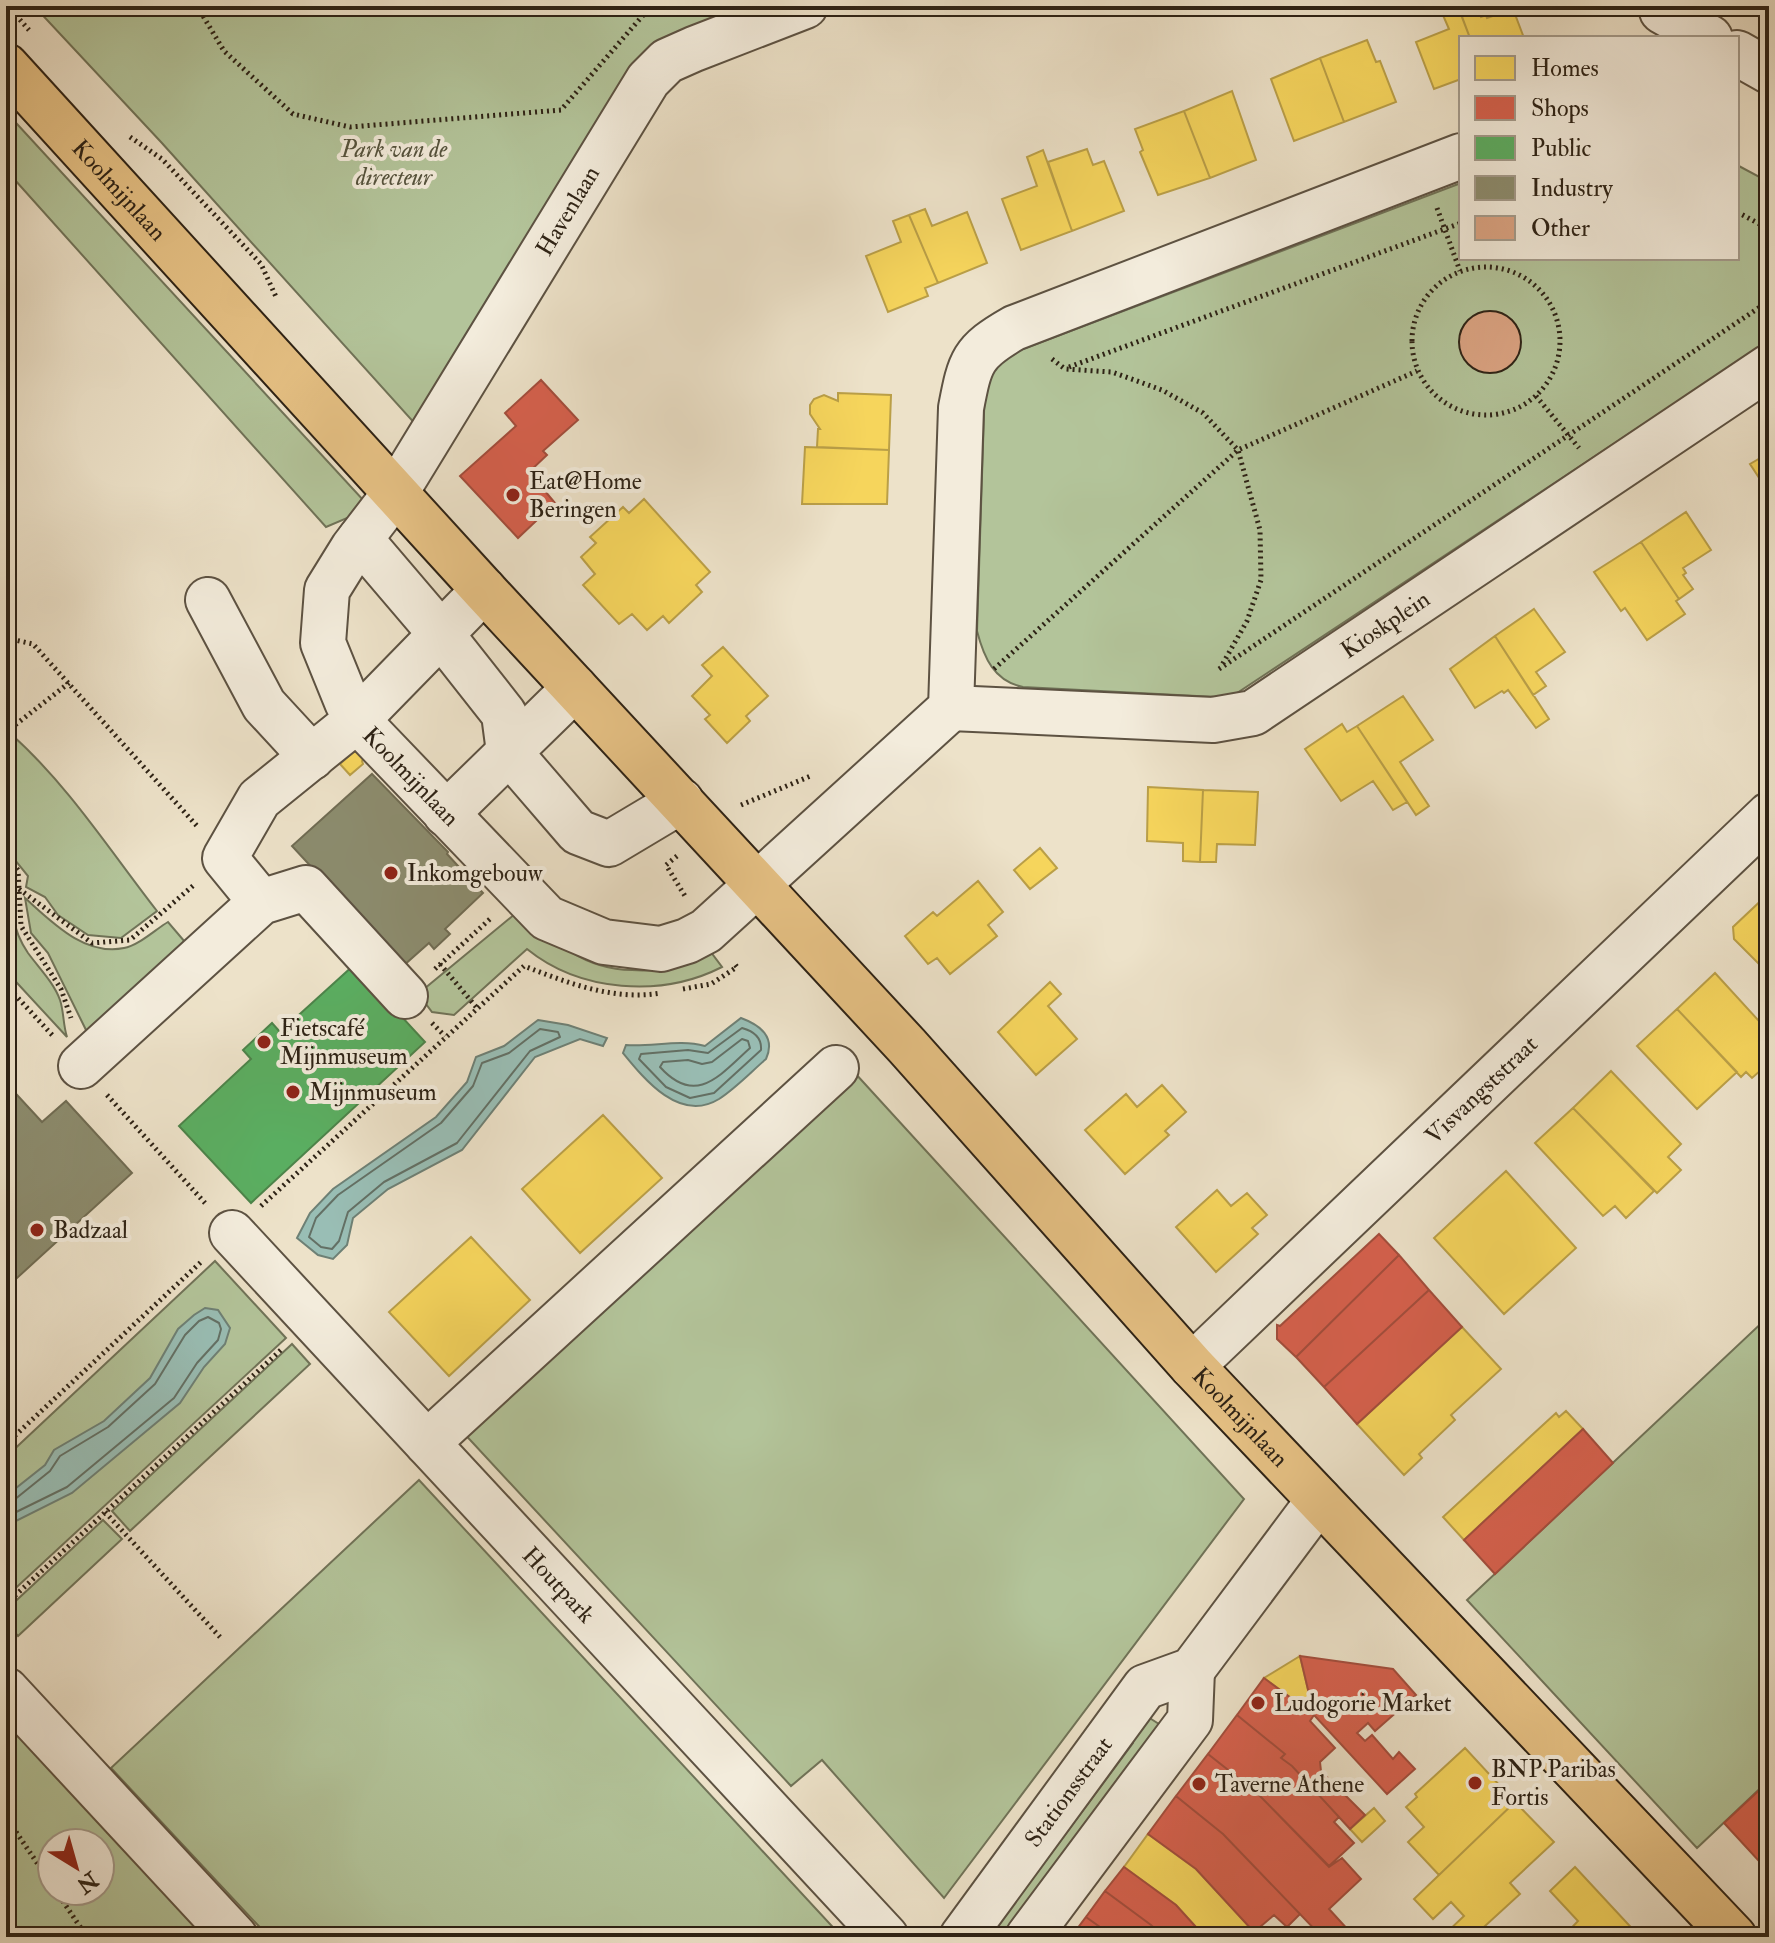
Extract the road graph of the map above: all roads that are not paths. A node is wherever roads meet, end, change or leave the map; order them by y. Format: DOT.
graph roads {
  1 [pos="805,6"];
  2 [pos="1657,18"];
  3 [pos="1705,36"];
  4 [pos="1739,54"];
  5 [pos="6,66"];
  6 [pos="1769,71"];
  7 [pos="1459,157"];
  8 [pos="1769,367"];
  9 [pos="396,492"];
  10 [pos="360,539"];
  11 [pos="484,590"];
  12 [pos="208,600"];
  13 [pos="441,634"];
  14 [pos="575,688"];
  15 [pos="951,708"];
  16 [pos="357,720"];
  17 [pos="509,752"];
  18 [pos="312,757"];
  19 [pos="446,814"];
  20 [pos="1769,815"];
  21 [pos="694,816"];
  22 [pos="758,885"];
  23 [pos="261,902"];
  24 [pos="405,996"];
  25 [pos="81,1066"];
  26 [pos="836,1068"];
  27 [pos="232,1233"];
  28 [pos="1192,1366"];
  29 [pos="427,1443"];
  30 [pos="1319,1500"];
  31 [pos="1192,1670"];
  32 [pos="6,1690"];
  33 [pos="235,1937"];
  34 [pos="886,1937"];
  35 [pos="962,1937"];
  36 [pos="1028,1937"];
  37 [pos="1734,1937"];
  1 -- 9 [label="street, Havenlaan"];
  2 -- 3 [label="street"];
  4 -- 6 [label="street"];
  5 -- 9 [label="main road, Koolmijnlaan"];
  7 -- 15 [label="street"];
  8 -- 15 [label="street, Kioskplein"];
  9 -- 10 [label="street, Koolmijnlaan"];
  9 -- 11 [label="main road, Koolmijnlaan"];
  10 -- 13 [label="street"];
  10 -- 16 [label="street, Koolmijnlaan"];
  11 -- 13 [label="street"];
  11 -- 14 [label="main road, Koolmijnlaan"];
  12 -- 18 [label="street"];
  13 -- 16 [label="street"];
  13 -- 17 [label="street"];
  14 -- 17 [label="street"];
  14 -- 21 [label="main road, Koolmijnlaan"];
  15 -- 22 [label="street"];
  16 -- 18 [label="street"];
  16 -- 19 [label="street, Koolmijnlaan"];
  17 -- 19 [label="street"];
  17 -- 21 [label="street"];
  18 -- 23 [label="street"];
  19 -- 22 [label="street, Koolmijnlaan"];
  20 -- 28 [label="street, Visvangststraat"];
  21 -- 22 [label="main road, Koolmijnlaan"];
  22 -- 28 [label="main road, Koolmijnlaan"];
  23 -- 24 [label="street"];
  23 -- 25 [label="street"];
  26 -- 29 [label="street"];
  27 -- 29 [label="street, Houtpark"];
  28 -- 30 [label="main road, Koolmijnlaan"];
  29 -- 34 [label="street, Houtpark"];
  30 -- 31 [label="street"];
  30 -- 37 [label="main road, Koolmijnlaan"];
  31 -- 35 [label="street, Stationsstraat"];
  31 -- 36 [label="street"];
  32 -- 33 [label="street"];
}
